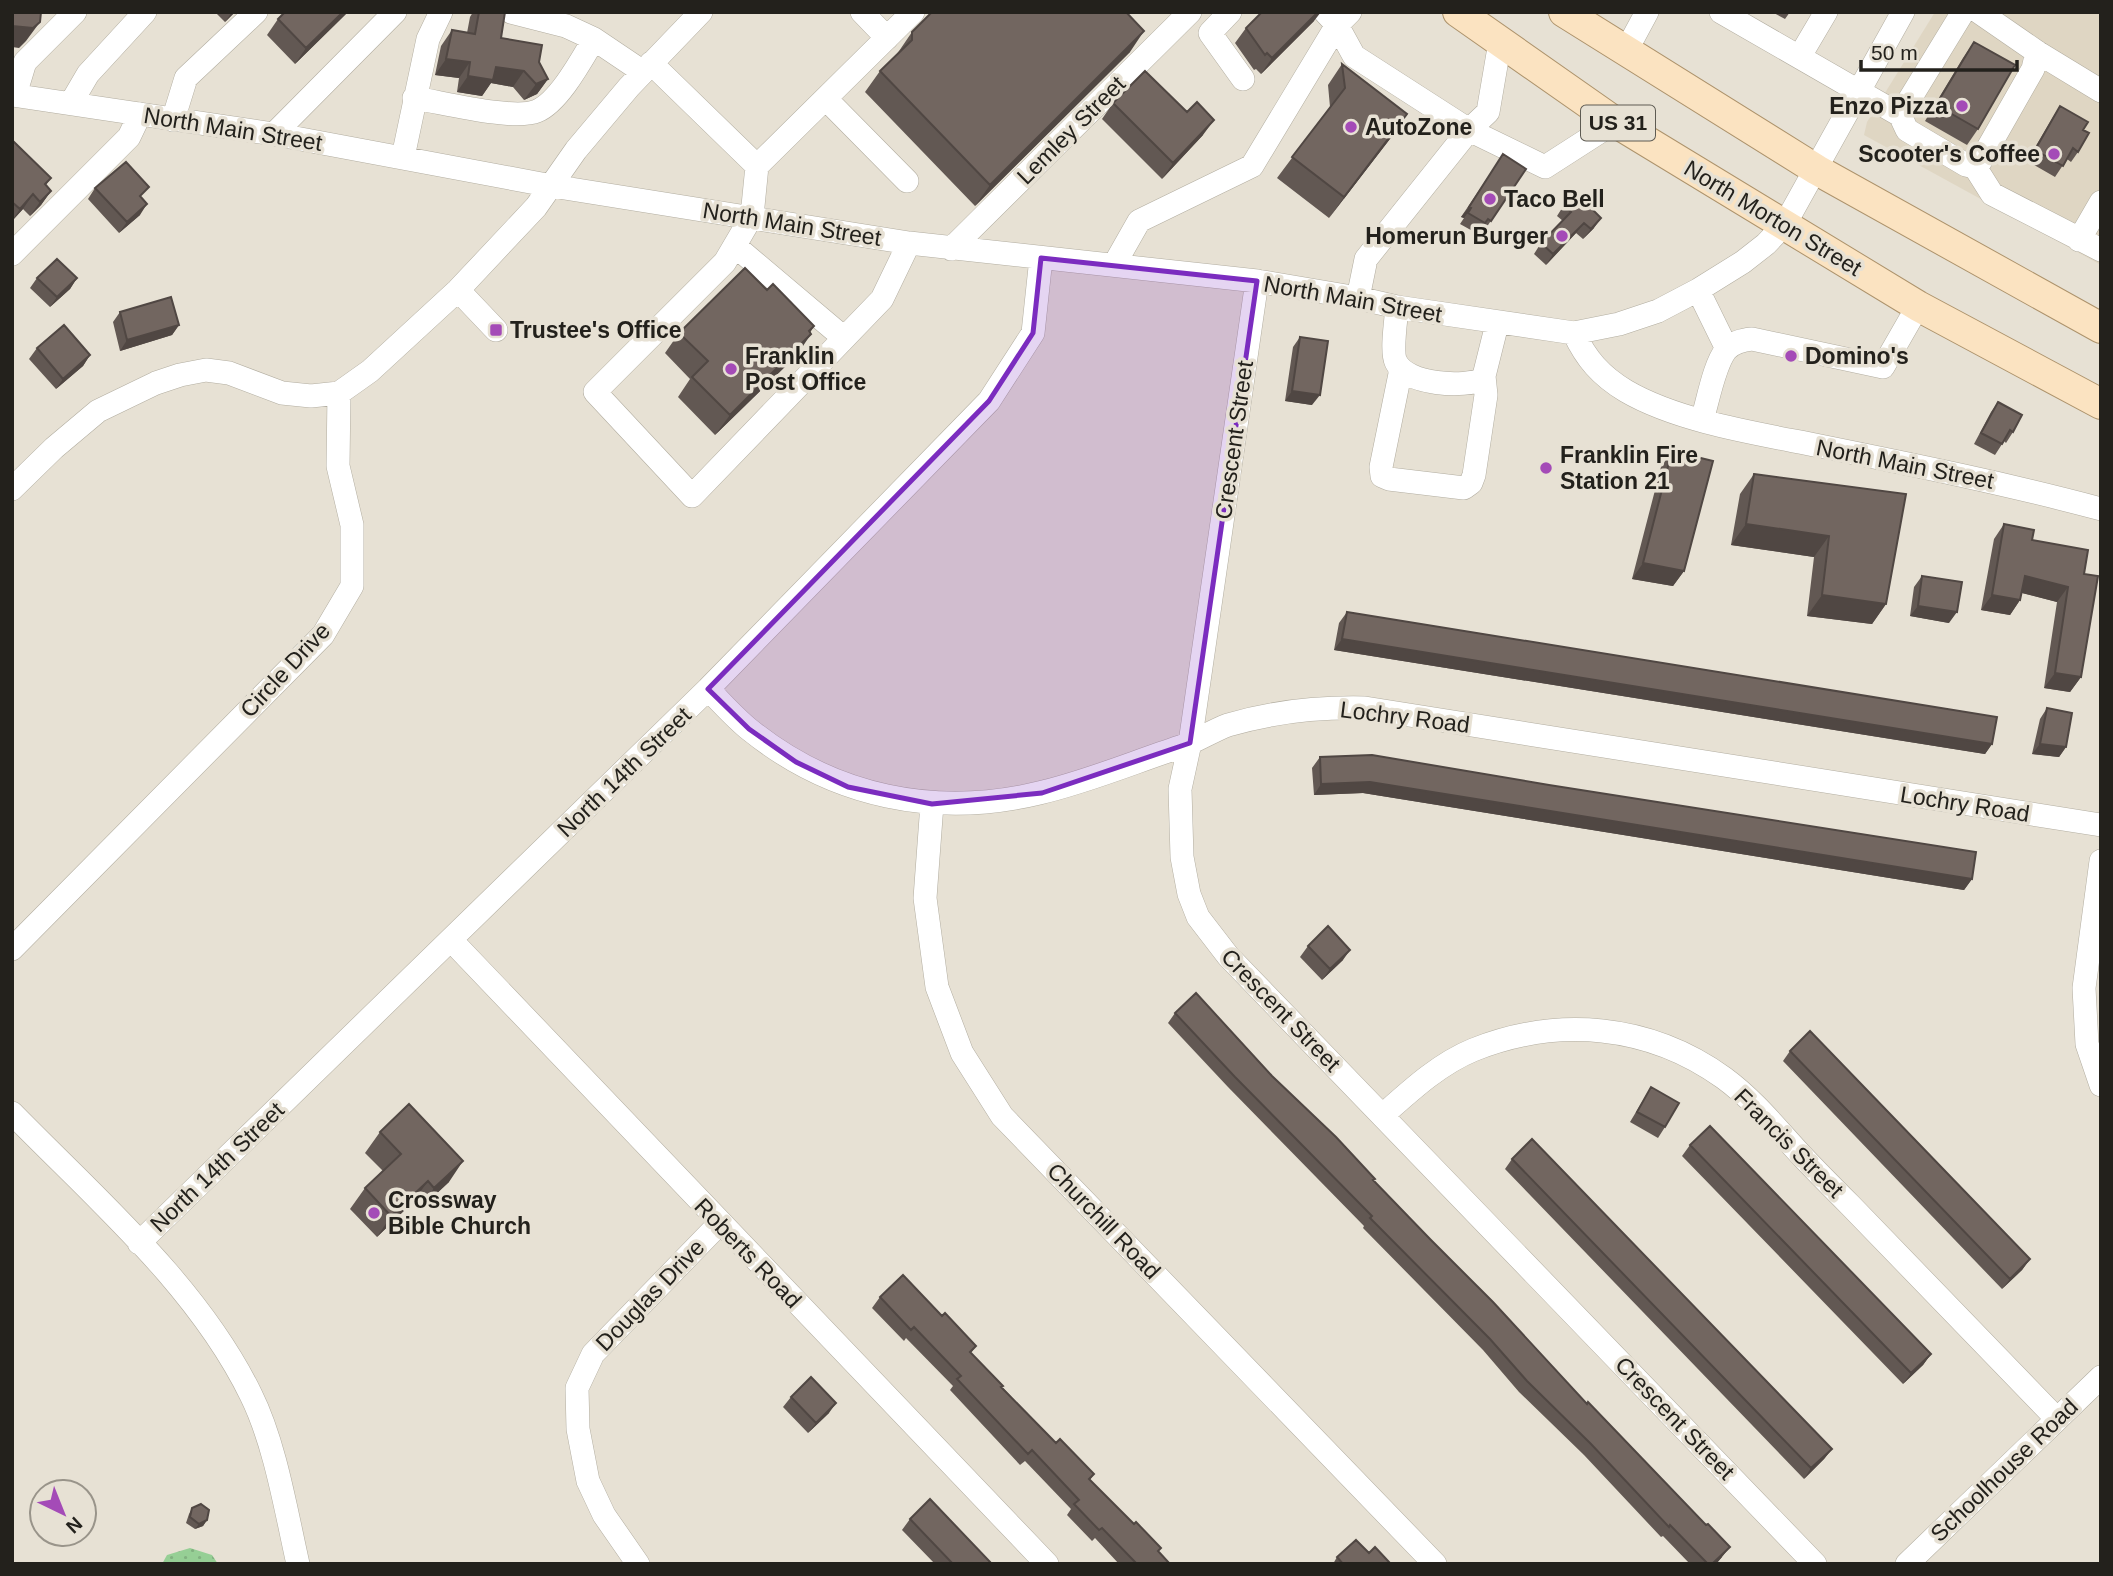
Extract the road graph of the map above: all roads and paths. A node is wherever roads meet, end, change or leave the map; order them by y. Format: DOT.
graph roads {
  1 [pos="75,12"];
  2 [pos="145,12"];
  3 [pos="256,12"];
  4 [pos="395,12"];
  5 [pos="441,12"];
  6 [pos="511,12"];
  7 [pos="701,12"];
  8 [pos="862,12"];
  9 [pos="913,12"];
  10 [pos="1190,12"];
  11 [pos="1230,12"];
  12 [pos="1458,12"];
  13 [pos="1564,12"];
  14 [pos="1647,12"];
  15 [pos="1721,12"];
  16 [pos="1826,12"];
  17 [pos="1903,12"];
  18 [pos="1963,12"];
  19 [pos="1979,12"];
  20 [pos="1337,17"];
  21 [pos="887,38"];
  22 [pos="594,39"];
  23 [pos="1500,42"];
  24 [pos="1626,51"];
  25 [pos="2037,52"];
  26 [pos="1800,57"];
  27 [pos="647,67"];
  28 [pos="1243,79"];
  29 [pos="1859,90"];
  30 [pos="2101,91"];
  31 [pos="14,95"];
  32 [pos="414,98"];
  33 [pos="826,99"];
  34 [pos="71,103"];
  35 [pos="140,114"];
  36 [pos="1900,115"];
  37 [pos="173,120"];
  38 [pos="1615,122"];
  39 [pos="1469,130"];
  40 [pos="274,134"];
  41 [pos="403,157"];
  42 [pos="757,166"];
  43 [pos="1975,167"];
  44 [pos="1817,170"];
  45 [pos="907,181"];
  46 [pos="552,186"];
  47 [pos="2101,202"];
  48 [pos="752,216"];
  49 [pos="1785,224"];
  50 [pos="2079,240"];
  51 [pos="909,243"];
  52 [pos="736,246"];
  53 [pos="15,247"];
  54 [pos="951,249"];
  55 [pos="2101,250"];
  56 [pos="1041,258"];
  57 [pos="1114,265"];
  58 [pos="1257,281"];
  59 [pos="458,290"];
  60 [pos="1698,290"];
  61 [pos="1358,298"];
  62 [pos="1918,306"];
  63 [pos="1396,307"];
  64 [pos="1497,324"];
  65 [pos="2101,328"];
  66 [pos="496,330"];
  67 [pos="1574,333"];
  68 [pos="844,338"];
  69 [pos="1727,349"];
  70 [pos="1401,369"];
  71 [pos="1484,379"];
  72 [pos="339,393"];
  73 [pos="2101,404"];
  74 [pos="1702,420"];
  75 [pos="12,489"];
  76 [pos="2101,509"];
  77 [pos="708,689"];
  78 [pos="1190,743"];
  79 [pos="932,804"];
  80 [pos="2101,825"];
  81 [pos="2101,861"];
  82 [pos="451,940"];
  83 [pos="12,949"];
  84 [pos="2101,1084"];
  85 [pos="12,1113"];
  86 [pos="1382,1115"];
  87 [pos="720,1223"];
  88 [pos="139,1243"];
  89 [pos="2101,1377"];
  90 [pos="2056,1418"];
  91 [pos="298,1564"];
  92 [pos="638,1564"];
  93 [pos="1047,1564"];
  94 [pos="1435,1564"];
  95 [pos="1815,1564"];
  96 [pos="1907,1564"];
  1 -- 31 [label="street"];
  2 -- 34 [label="street"];
  3 -- 37 [label="street"];
  4 -- 40 [label="street"];
  5 -- 32 [label="street"];
  6 -- 22 [label="street"];
  7 -- 27 [label="street"];
  8 -- 21 [label="street"];
  9 -- 21 [label="street"];
  10 -- 54 [label="street, Lemley Street"];
  11 -- 28 [label="street"];
  12 -- 23 [label="main road, North Morton Street / US 31"];
  13 -- 24 [label="main road, US 31"];
  14 -- 24 [label="street"];
  15 -- 26 [label="street"];
  16 -- 26 [label="street"];
  17 -- 29 [label="street, North Main Street"];
  18 -- 36 [label="street"];
  19 -- 25 [label="street"];
  20 -- 39 [label="street"];
  20 -- 57 [label="street"];
  21 -- 33 [label="street"];
  22 -- 27 [label="street"];
  22 -- 32 [label="street"];
  23 -- 38 [label="main road, North Morton Street / US 31"];
  23 -- 39 [label="street"];
  24 -- 44 [label="main road, US 31"];
  25 -- 30 [label="street"];
  25 -- 43 [label="street"];
  26 -- 29 [label="street"];
  27 -- 42 [label="street"];
  27 -- 46 [label="street"];
  29 -- 36 [label="street"];
  29 -- 44 [label="street, North Main Street"];
  31 -- 34 [label="street, North Main Street"];
  32 -- 41 [label="street"];
  33 -- 42 [label="street"];
  33 -- 45 [label="street"];
  34 -- 35 [label="street, North Main Street"];
  35 -- 37 [label="street, North Main Street"];
  35 -- 53 [label="street"];
  36 -- 43 [label="street"];
  37 -- 40 [label="street, North Main Street"];
  38 -- 39 [label="street"];
  38 -- 49 [label="main road, North Morton Street / US 31"];
  39 -- 61 [label="street"];
  40 -- 41 [label="street, North Main Street"];
  41 -- 46 [label="street, North Main Street"];
  42 -- 48 [label="street"];
  43 -- 50 [label="street"];
  44 -- 49 [label="street, North Main Street"];
  44 -- 65 [label="main road, US 31"];
  46 -- 48 [label="street, North Main Street"];
  46 -- 59 [label="street"];
  47 -- 50 [label="street"];
  48 -- 51 [label="street, North Main Street"];
  48 -- 52 [label="street"];
  49 -- 60 [label="street, North Main Street"];
  49 -- 62 [label="main road, North Morton Street / US 31"];
  50 -- 55 [label="street"];
  51 -- 54 [label="street, North Main Street"];
  51 -- 68 [label="street"];
  52 -- 68 [label="street"];
  52 -- 68 [label="street"];
  54 -- 56 [label="street, North Main Street"];
  56 -- 57 [label="street, North Main Street"];
  56 -- 77 [label="street, North 14th Street"];
  57 -- 58 [label="street, North Main Street"];
  58 -- 61 [label="street, North Main Street"];
  58 -- 78 [label="street, Crescent Street"];
  59 -- 66 [label="street"];
  59 -- 72 [label="street"];
  60 -- 67 [label="street, North Main Street"];
  60 -- 69 [label="street"];
  61 -- 63 [label="street, North Main Street"];
  62 -- 69 [label="street"];
  62 -- 73 [label="main road, North Morton Street / US 31"];
  63 -- 64 [label="street, North Main Street"];
  63 -- 70 [label="street"];
  64 -- 67 [label="street, North Main Street"];
  64 -- 71 [label="street"];
  67 -- 74 [label="street, North Main Street"];
  69 -- 74 [label="street"];
  70 -- 71 [label="street"];
  70 -- 71 [label="street"];
  72 -- 75 [label="street"];
  72 -- 83 [label="street, Circle Drive"];
  74 -- 76 [label="street, North Main Street"];
  77 -- 79 [label="street, Lochry Road"];
  77 -- 82 [label="street, North 14th Street"];
  78 -- 79 [label="street, Lochry Road"];
  78 -- 80 [label="street, Lochry Road"];
  78 -- 86 [label="street, Crescent Street"];
  79 -- 94 [label="street, Churchill Road"];
  81 -- 84 [label="street"];
  82 -- 87 [label="street, Roberts Road"];
  82 -- 88 [label="street, North 14th Street"];
  85 -- 88 [label="street"];
  86 -- 90 [label="street, Francis Street"];
  86 -- 95 [label="street, Crescent Street"];
  87 -- 92 [label="street, Douglas Drive"];
  87 -- 93 [label="street, Roberts Road"];
  88 -- 91 [label="street"];
  89 -- 90 [label="street, Schoolhouse Road"];
  90 -- 96 [label="street, Schoolhouse Road"];
}
